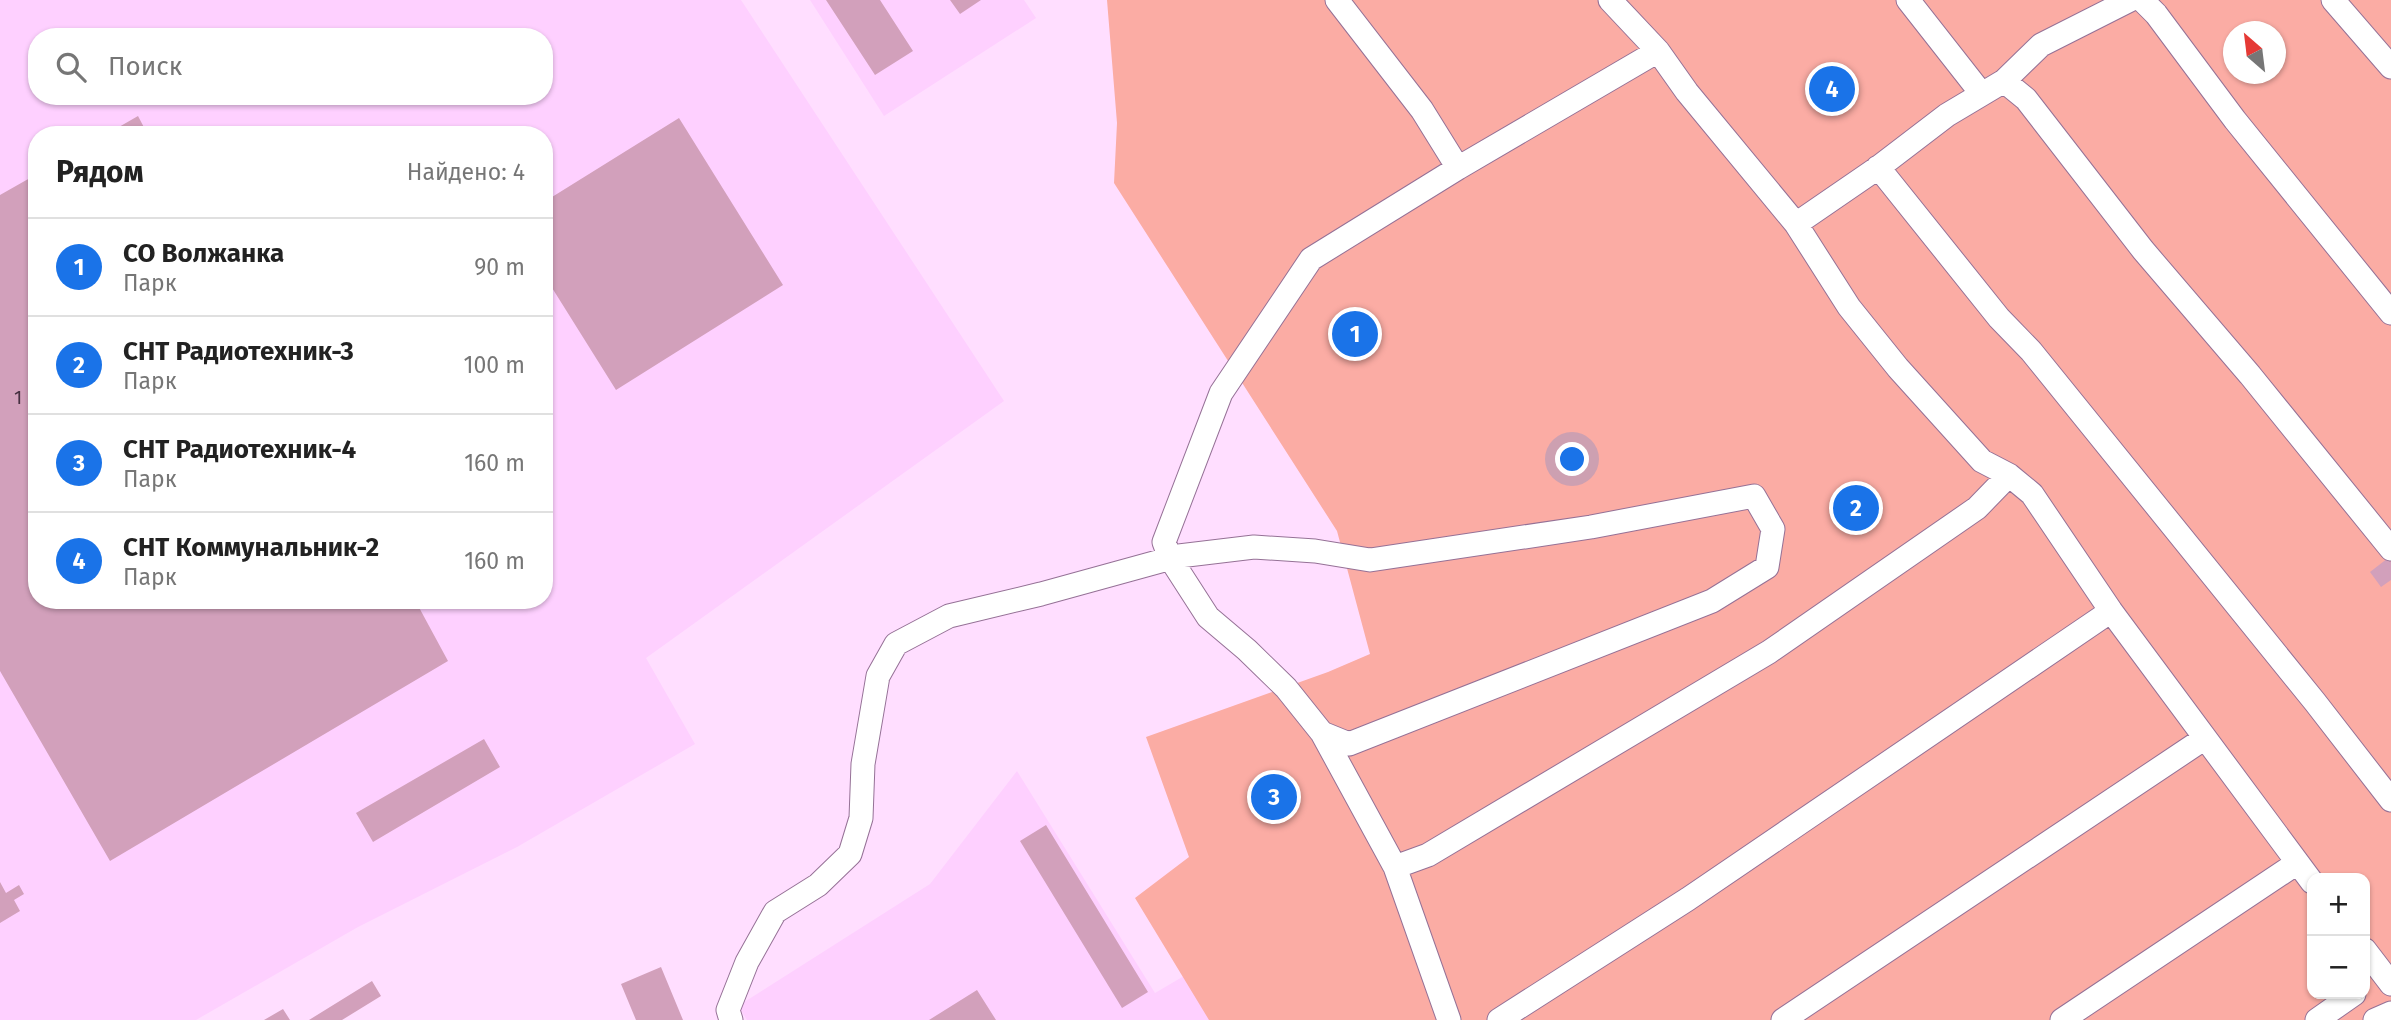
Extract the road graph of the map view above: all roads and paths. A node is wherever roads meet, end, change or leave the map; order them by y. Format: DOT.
graph roads {
  1 [pos="1337,0"];
  2 [pos="1610,0"];
  3 [pos="1908,0"];
  4 [pos="2130,0"];
  5 [pos="2142,0"];
  6 [pos="2333,0"];
  7 [pos="1658,51"];
  8 [pos="2391,67"];
  9 [pos="2004,81"];
  10 [pos="1981,93"];
  11 [pos="1878,167"];
  12 [pos="1458,168"];
  13 [pos="1796,224"];
  14 [pos="2391,313"];
  15 [pos="2009,475"];
  16 [pos="2391,549"];
  17 [pos="1170,558"];
  18 [pos="2112,611"];
  19 [pos="1322,733"];
  20 [pos="2204,738"];
  21 [pos="2391,800"];
  22 [pos="2297,863"];
  23 [pos="1395,867"];
  24 [pos="2307,876"];
  25 [pos="2370,961"];
  26 [pos="2379,981"];
  27 [pos="2347,999"];
  28 [pos="2391,1013"];
  29 [pos="731,1020"];
  30 [pos="1449,1020"];
  31 [pos="1499,1020"];
  32 [pos="1783,1020"];
  33 [pos="2062,1020"];
  34 [pos="2317,1020"];
  35 [pos="2375,1020"];
  1 -- 12 [label="street"];
  2 -- 7 [label="street"];
  3 -- 10 [label="street"];
  4 -- 9 [label="street"];
  5 -- 14 [label="street"];
  6 -- 8 [label="street"];
  7 -- 12 [label="street"];
  7 -- 13 [label="street"];
  9 -- 10 [label="street"];
  9 -- 16 [label="street"];
  10 -- 11 [label="street"];
  11 -- 13 [label="street"];
  11 -- 21 [label="street"];
  12 -- 17 [label="street"];
  13 -- 15 [label="street"];
  15 -- 18 [label="street"];
  15 -- 23 [label="street"];
  17 -- 19 [label="street"];
  17 -- 19 [label="street"];
  17 -- 29 [label="street"];
  18 -- 20 [label="street"];
  18 -- 31 [label="street"];
  19 -- 23 [label="street"];
  20 -- 22 [label="street"];
  20 -- 32 [label="street"];
  22 -- 24 [label="street"];
  22 -- 33 [label="street"];
  23 -- 30 [label="street"];
  25 -- 26 [label="street"];
  27 -- 34 [label="street"];
  28 -- 35 [label="street"];
}
